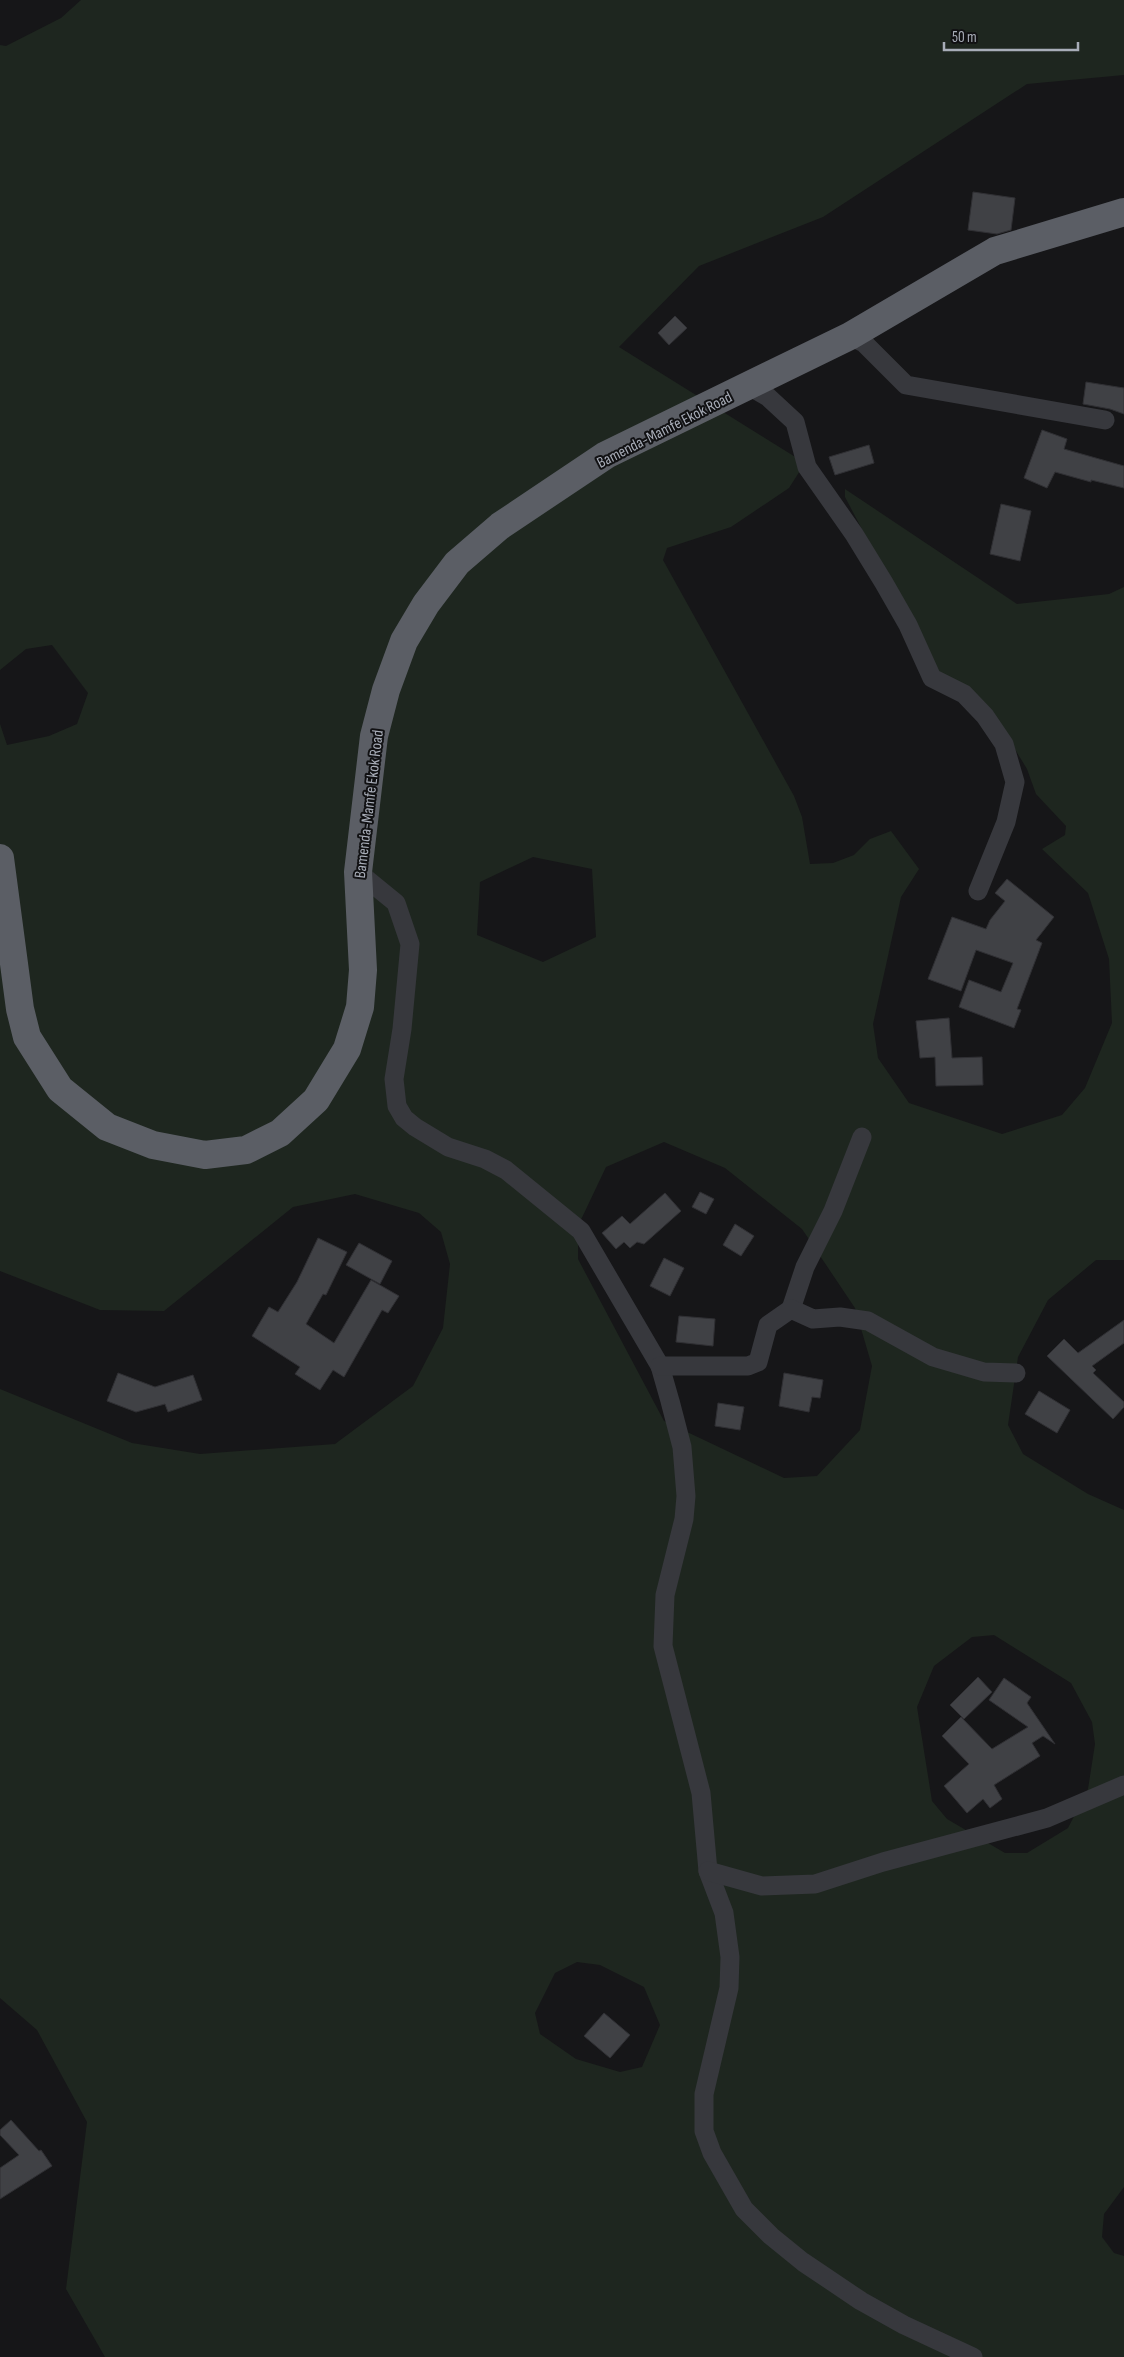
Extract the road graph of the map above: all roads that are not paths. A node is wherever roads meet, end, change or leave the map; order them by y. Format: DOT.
graph roads {
  1 [pos="1124,212"];
  2 [pos="850,336"];
  3 [pos="750,386"];
  4 [pos="1104,420"];
  5 [pos="0,858"];
  6 [pos="358,872"];
  7 [pos="978,891"];
  8 [pos="862,1137"];
  9 [pos="791,1309"];
  10 [pos="660,1366"];
  11 [pos="1016,1374"];
  12 [pos="1124,1785"];
  13 [pos="708,1871"];
  14 [pos="973,2357"];
  1 -- 2 [label="highway, Bamenda-Mamfe Ekok Road"];
  2 -- 3 [label="highway, Bamenda-Mamfe Ekok Road"];
  2 -- 4 [label="street"];
  3 -- 6 [label="highway, Bamenda-Mamfe Ekok Road"];
  3 -- 7 [label="street"];
  5 -- 6 [label="highway, Bamenda-Mamfe Ekok Road"];
  6 -- 10 [label="street"];
  8 -- 9 [label="street"];
  9 -- 10 [label="street"];
  9 -- 11 [label="street"];
  10 -- 13 [label="street"];
  12 -- 13 [label="street"];
  13 -- 14 [label="street"];
}
